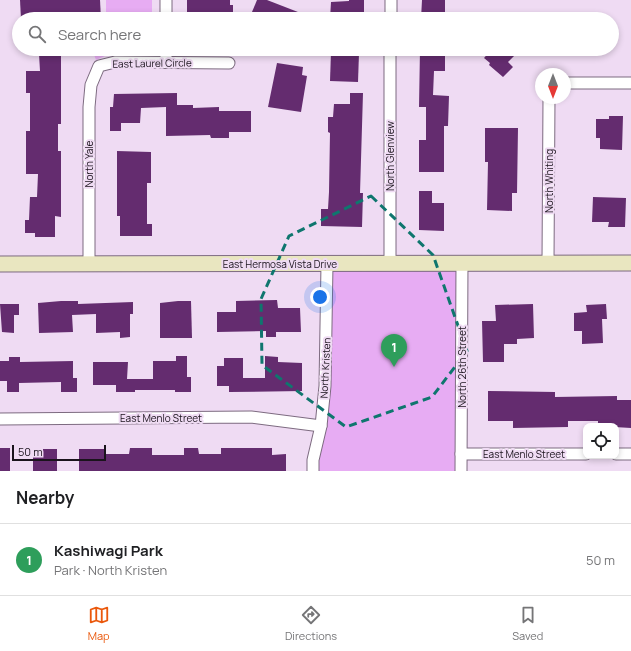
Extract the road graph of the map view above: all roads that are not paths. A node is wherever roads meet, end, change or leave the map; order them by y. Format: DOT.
graph roads {
  1 [pos="166,0"];
  2 [pos="391,0"];
  3 [pos="166,12"];
  4 [pos="391,12"];
  5 [pos="166,56"];
  6 [pos="390,56"];
  7 [pos="166,62"];
  8 [pos="229,64"];
  9 [pos="99,66"];
  10 [pos="571,83"];
  11 [pos="631,83"];
  12 [pos="549,104"];
  13 [pos="462,262"];
  14 [pos="89,263"];
  15 [pos="390,263"];
  16 [pos="548,263"];
  17 [pos="631,263"];
  18 [pos="0,264"];
  19 [pos="327,264"];
  20 [pos="0,419"];
  21 [pos="321,426"];
  22 [pos="461,454"];
  23 [pos="583,454"];
  24 [pos="619,454"];
  25 [pos="631,454"];
  26 [pos="313,471"];
  27 [pos="461,471"];
  1 -- 3 [label="street"];
  2 -- 4 [label="street"];
  5 -- 7 [label="street"];
  6 -- 15 [label="street, North Glenview"];
  7 -- 8 [label="street, East Laurel Circle"];
  7 -- 9 [label="street, East Laurel Circle"];
  9 -- 14 [label="street, North Yale"];
  10 -- 11 [label="street"];
  12 -- 16 [label="street, North Whiting"];
  13 -- 15 [label="street, East Hermosa Vista Drive"];
  13 -- 16 [label="street, East Hermosa Vista Drive"];
  13 -- 22 [label="street, North 26th Street"];
  14 -- 18 [label="street, East Hermosa Vista Drive"];
  14 -- 19 [label="street, East Hermosa Vista Drive"];
  15 -- 19 [label="street, East Hermosa Vista Drive"];
  16 -- 17 [label="street, East Hermosa Vista Drive"];
  19 -- 21 [label="street, North Kristen"];
  20 -- 21 [label="street, East Menlo Street"];
  21 -- 26 [label="street, North Kristen"];
  22 -- 23 [label="street, East Menlo Street"];
  22 -- 27 [label="street, North 26th Street"];
  24 -- 25 [label="street"];
}
